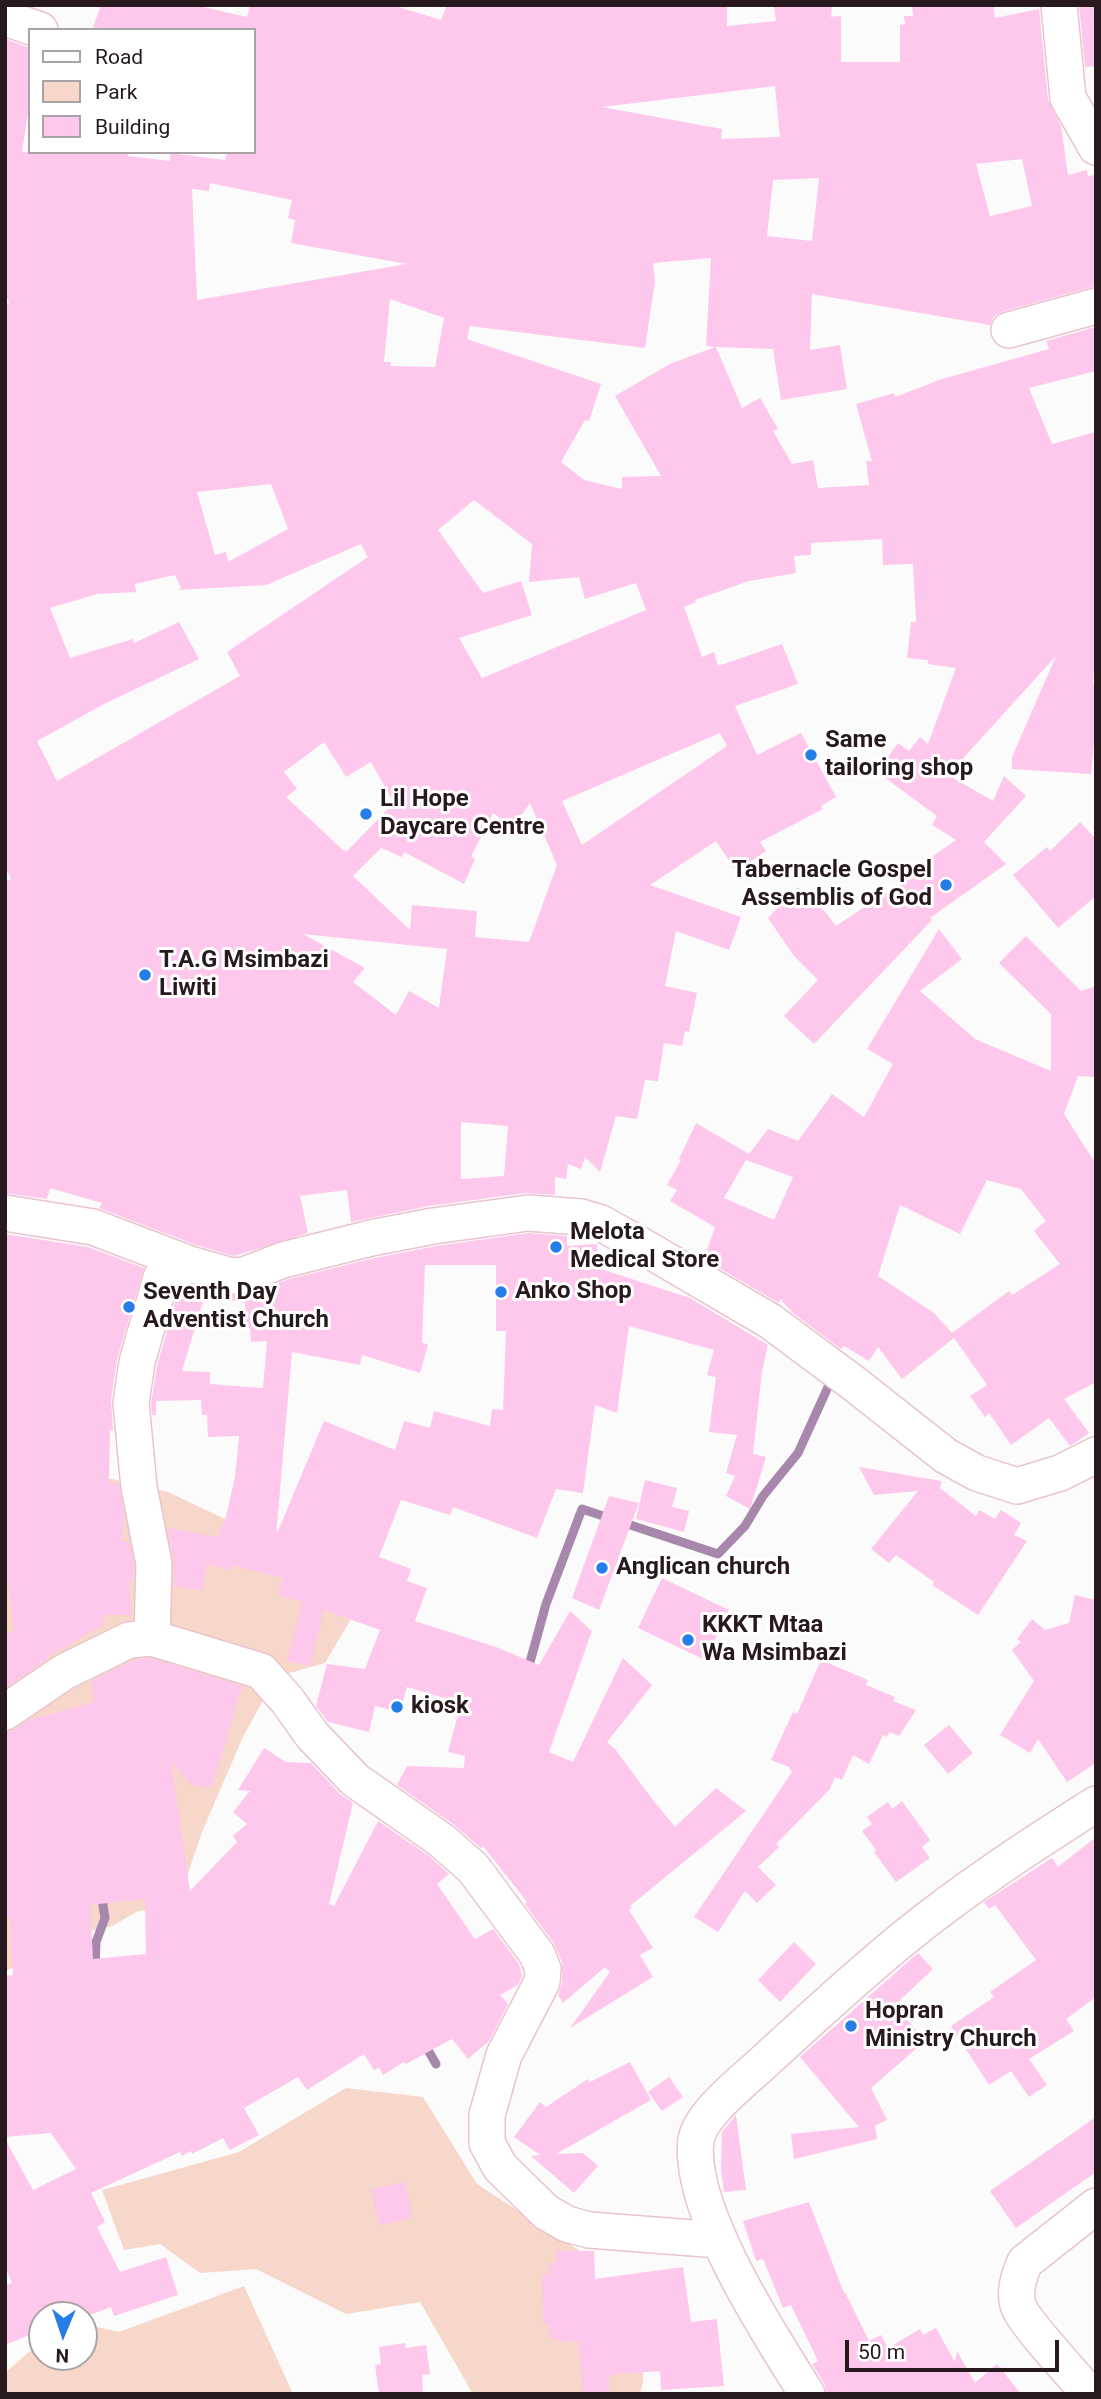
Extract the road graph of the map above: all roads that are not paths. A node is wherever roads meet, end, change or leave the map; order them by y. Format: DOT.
graph roads {
  1 [pos="1059,5"];
  2 [pos="5,18"];
  3 [pos="34,28"];
  4 [pos="1096,148"];
  5 [pos="1096,306"];
  6 [pos="1009,330"];
  7 [pos="5,1213"];
  8 [pos="190,1264"];
  9 [pos="1096,1455"];
  10 [pos="152,1638"];
  11 [pos="5,1712"];
  12 [pos="1096,1804"];
  13 [pos="1096,2206"];
  14 [pos="719,2240"];
  15 [pos="807,2394"];
  16 [pos="1089,2394"];
  1 -- 4 [label="street"];
  2 -- 3 [label="street"];
  5 -- 6 [label="street"];
  7 -- 8 [label="street"];
  8 -- 9 [label="street"];
  8 -- 10 [label="street"];
  10 -- 11 [label="street"];
  10 -- 14 [label="street"];
  12 -- 14 [label="street"];
  13 -- 16 [label="street"];
  14 -- 15 [label="street"];
}
